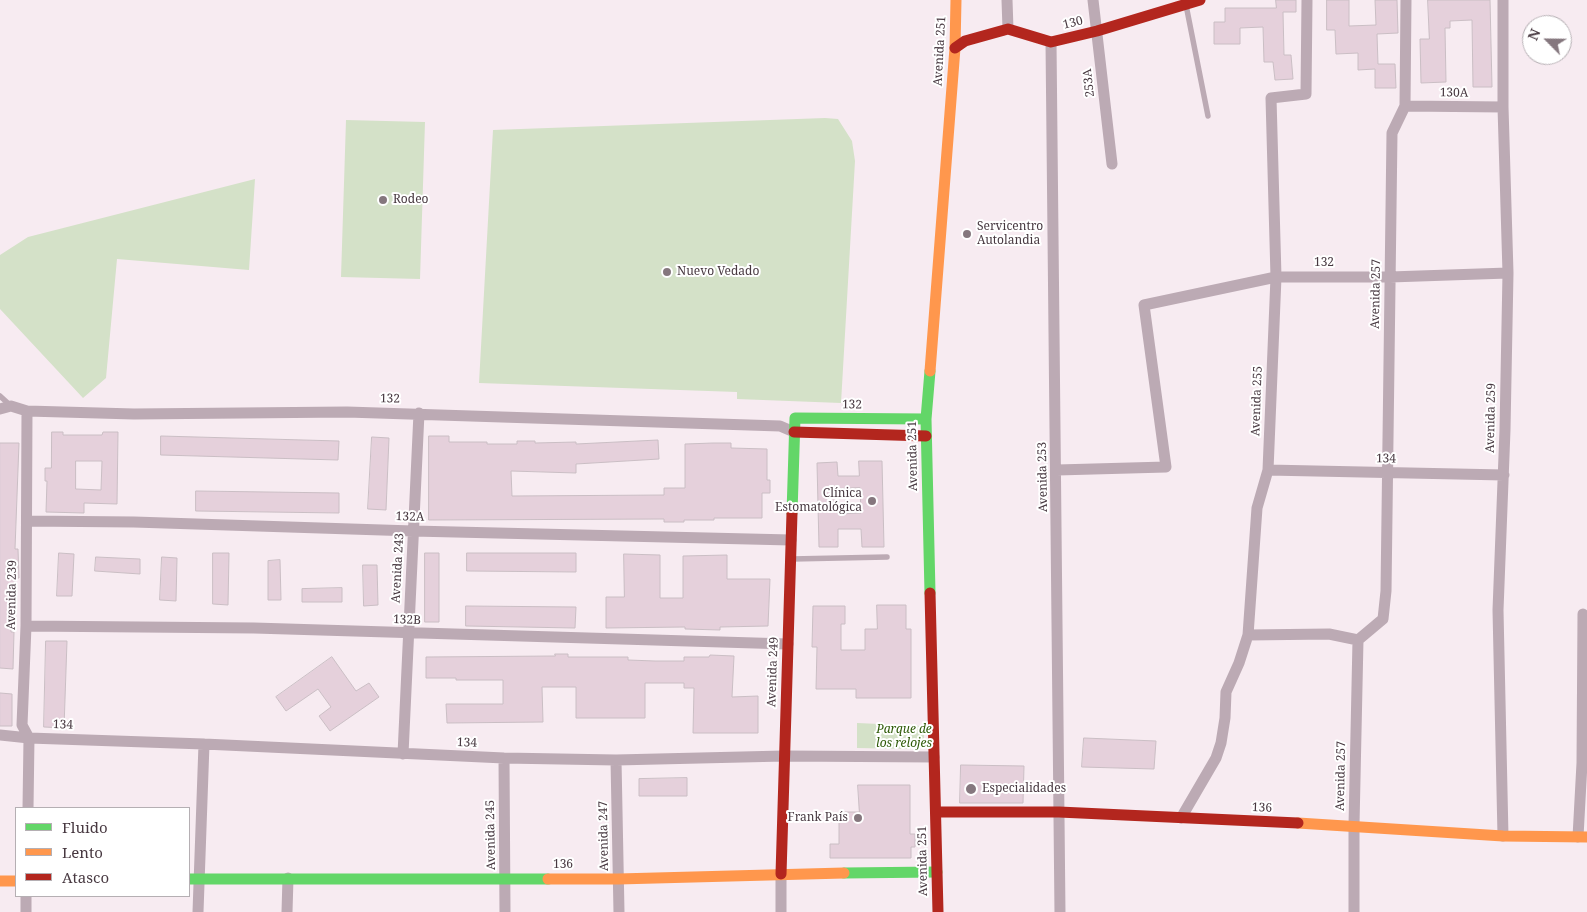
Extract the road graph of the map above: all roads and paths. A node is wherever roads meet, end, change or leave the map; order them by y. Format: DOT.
graph roads {
  1 [pos="956,0"];
  2 [pos="1007,0"];
  3 [pos="1093,0"];
  4 [pos="1200,0"];
  5 [pos="1307,0"];
  6 [pos="1406,0"];
  7 [pos="1504,0"];
  8 [pos="1185,2"];
  9 [pos="1008,29"];
  10 [pos="1097,31"];
  11 [pos="1051,42"];
  12 [pos="955,48"];
  13 [pos="1405,106"];
  14 [pos="1503,107"];
  15 [pos="1208,116"];
  16 [pos="1112,164"];
  17 [pos="1508,273"];
  18 [pos="1390,276"];
  19 [pos="1276,277"];
  20 [pos="0,396"];
  21 [pos="6,408"];
  22 [pos="27,411"];
  23 [pos="419,413"];
  24 [pos="795,418"];
  25 [pos="926,419"];
  26 [pos="780,426"];
  27 [pos="794,432"];
  28 [pos="926,436"];
  29 [pos="1057,470"];
  30 [pos="1268,470"];
  31 [pos="1388,472"];
  32 [pos="1504,474"];
  33 [pos="27,521"];
  34 [pos="413,531"];
  35 [pos="791,540"];
  36 [pos="887,557"];
  37 [pos="790,559"];
  38 [pos="1583,614"];
  39 [pos="26,626"];
  40 [pos="408,633"];
  41 [pos="1248,635"];
  42 [pos="1358,640"];
  43 [pos="788,644"];
  44 [pos="0,736"];
  45 [pos="29,738"];
  46 [pos="204,744"];
  47 [pos="403,754"];
  48 [pos="784,756"];
  49 [pos="934,757"];
  50 [pos="504,758"];
  51 [pos="616,760"];
  52 [pos="28,807"];
  53 [pos="936,812"];
  54 [pos="1059,812"];
  55 [pos="1181,818"];
  56 [pos="1354,825"];
  57 [pos="1503,836"];
  58 [pos="1582,837"];
  59 [pos="937,872"];
  60 [pos="781,874"];
  61 [pos="288,878"];
  62 [pos="194,879"];
  63 [pos="505,879"];
  64 [pos="618,879"];
  65 [pos="0,881"];
  66 [pos="15,881"];
  67 [pos="26,897"];
  68 [pos="26,912"];
  69 [pos="198,912"];
  70 [pos="287,912"];
  71 [pos="505,912"];
  72 [pos="619,912"];
  73 [pos="781,912"];
  74 [pos="938,912"];
  75 [pos="1060,912"];
  76 [pos="1354,912"];
  1 -- 12 [label="street, Avenida 251"];
  2 -- 9 [label="street"];
  3 -- 10 [label="street, 253A"];
  4 -- 8 [label="street, 130"];
  5 -- 19 [label="street, Avenida 255"];
  6 -- 13 [label="street, Avenida 257"];
  7 -- 14 [label="street, Avenida 259"];
  8 -- 10 [label="street, 130"];
  8 -- 15 [label="lane"];
  9 -- 11 [label="street, 130"];
  9 -- 12 [label="street"];
  10 -- 11 [label="street, 130"];
  10 -- 16 [label="street, 253A"];
  11 -- 29 [label="street, Avenida 253"];
  12 -- 25 [label="street, Avenida 251"];
  13 -- 14 [label="street, 130A"];
  13 -- 18 [label="street, Avenida 257"];
  14 -- 17 [label="street, Avenida 259"];
  17 -- 18 [label="street, 132"];
  17 -- 32 [label="street, Avenida 259"];
  18 -- 19 [label="street, 132"];
  18 -- 31 [label="street, Avenida 257"];
  19 -- 29 [label="street, 132"];
  19 -- 30 [label="street, Avenida 255"];
  20 -- 21 [label="lane"];
  21 -- 22 [label="street, 132"];
  22 -- 23 [label="street, 132"];
  22 -- 33 [label="street, Avenida 239"];
  23 -- 26 [label="street, 132"];
  23 -- 34 [label="street, Avenida 243"];
  24 -- 25 [label="street, 132"];
  24 -- 26 [label="street, 132"];
  24 -- 27 [label="street, Avenida 249"];
  25 -- 28 [label="street, Avenida 251"];
  26 -- 27 [label="street, 132"];
  27 -- 28 [label="street, 132"];
  27 -- 35 [label="street, Avenida 249"];
  28 -- 49 [label="street, Avenida 251"];
  29 -- 54 [label="street, Avenida 253"];
  30 -- 31 [label="street, 134"];
  30 -- 41 [label="street, Avenida 255"];
  31 -- 32 [label="street, 134"];
  31 -- 42 [label="street, Avenida 257"];
  32 -- 57 [label="street, Avenida 259"];
  33 -- 34 [label="street, 132A"];
  33 -- 39 [label="street, Avenida 239"];
  34 -- 35 [label="street, 132A"];
  34 -- 40 [label="street, Avenida 243"];
  35 -- 37 [label="street, Avenida 249"];
  36 -- 37 [label="lane"];
  37 -- 43 [label="street, Avenida 249"];
  38 -- 58 [label="street"];
  39 -- 40 [label="street, 132B"];
  39 -- 45 [label="street, Avenida 239"];
  40 -- 43 [label="street, 132B"];
  40 -- 47 [label="street, Avenida 243"];
  41 -- 42 [label="street"];
  41 -- 55 [label="street, Avenida 255"];
  42 -- 56 [label="street, Avenida 257"];
  43 -- 48 [label="street, Avenida 249"];
  44 -- 45 [label="street, 134"];
  45 -- 46 [label="street, 134"];
  45 -- 52 [label="street, Avenida 239"];
  46 -- 47 [label="street, 134"];
  46 -- 62 [label="street"];
  47 -- 50 [label="street, 134"];
  48 -- 49 [label="street, 134"];
  48 -- 51 [label="street, 134"];
  48 -- 60 [label="street, Avenida 249"];
  49 -- 53 [label="street, Avenida 251"];
  50 -- 51 [label="street, 134"];
  50 -- 63 [label="street, Avenida 245"];
  51 -- 64 [label="street, Avenida 247"];
  53 -- 54 [label="street, 136"];
  53 -- 59 [label="street, Avenida 251"];
  54 -- 55 [label="street, 136"];
  54 -- 75 [label="street, Avenida 253"];
  55 -- 56 [label="street, 136"];
  56 -- 57 [label="street, 136"];
  56 -- 76 [label="street, Avenida 257"];
  57 -- 58 [label="street, 136"];
  59 -- 60 [label="street, 136"];
  59 -- 74 [label="street, Avenida 251"];
  60 -- 64 [label="street, 136"];
  60 -- 73 [label="street, Avenida 249"];
  61 -- 62 [label="street, 136"];
  61 -- 63 [label="street, 136"];
  61 -- 70 [label="street"];
  62 -- 69 [label="street"];
  63 -- 64 [label="street, 136"];
  63 -- 71 [label="street, Avenida 245"];
  64 -- 72 [label="street, Avenida 247"];
  65 -- 66 [label="street"];
  67 -- 68 [label="street"];
}
